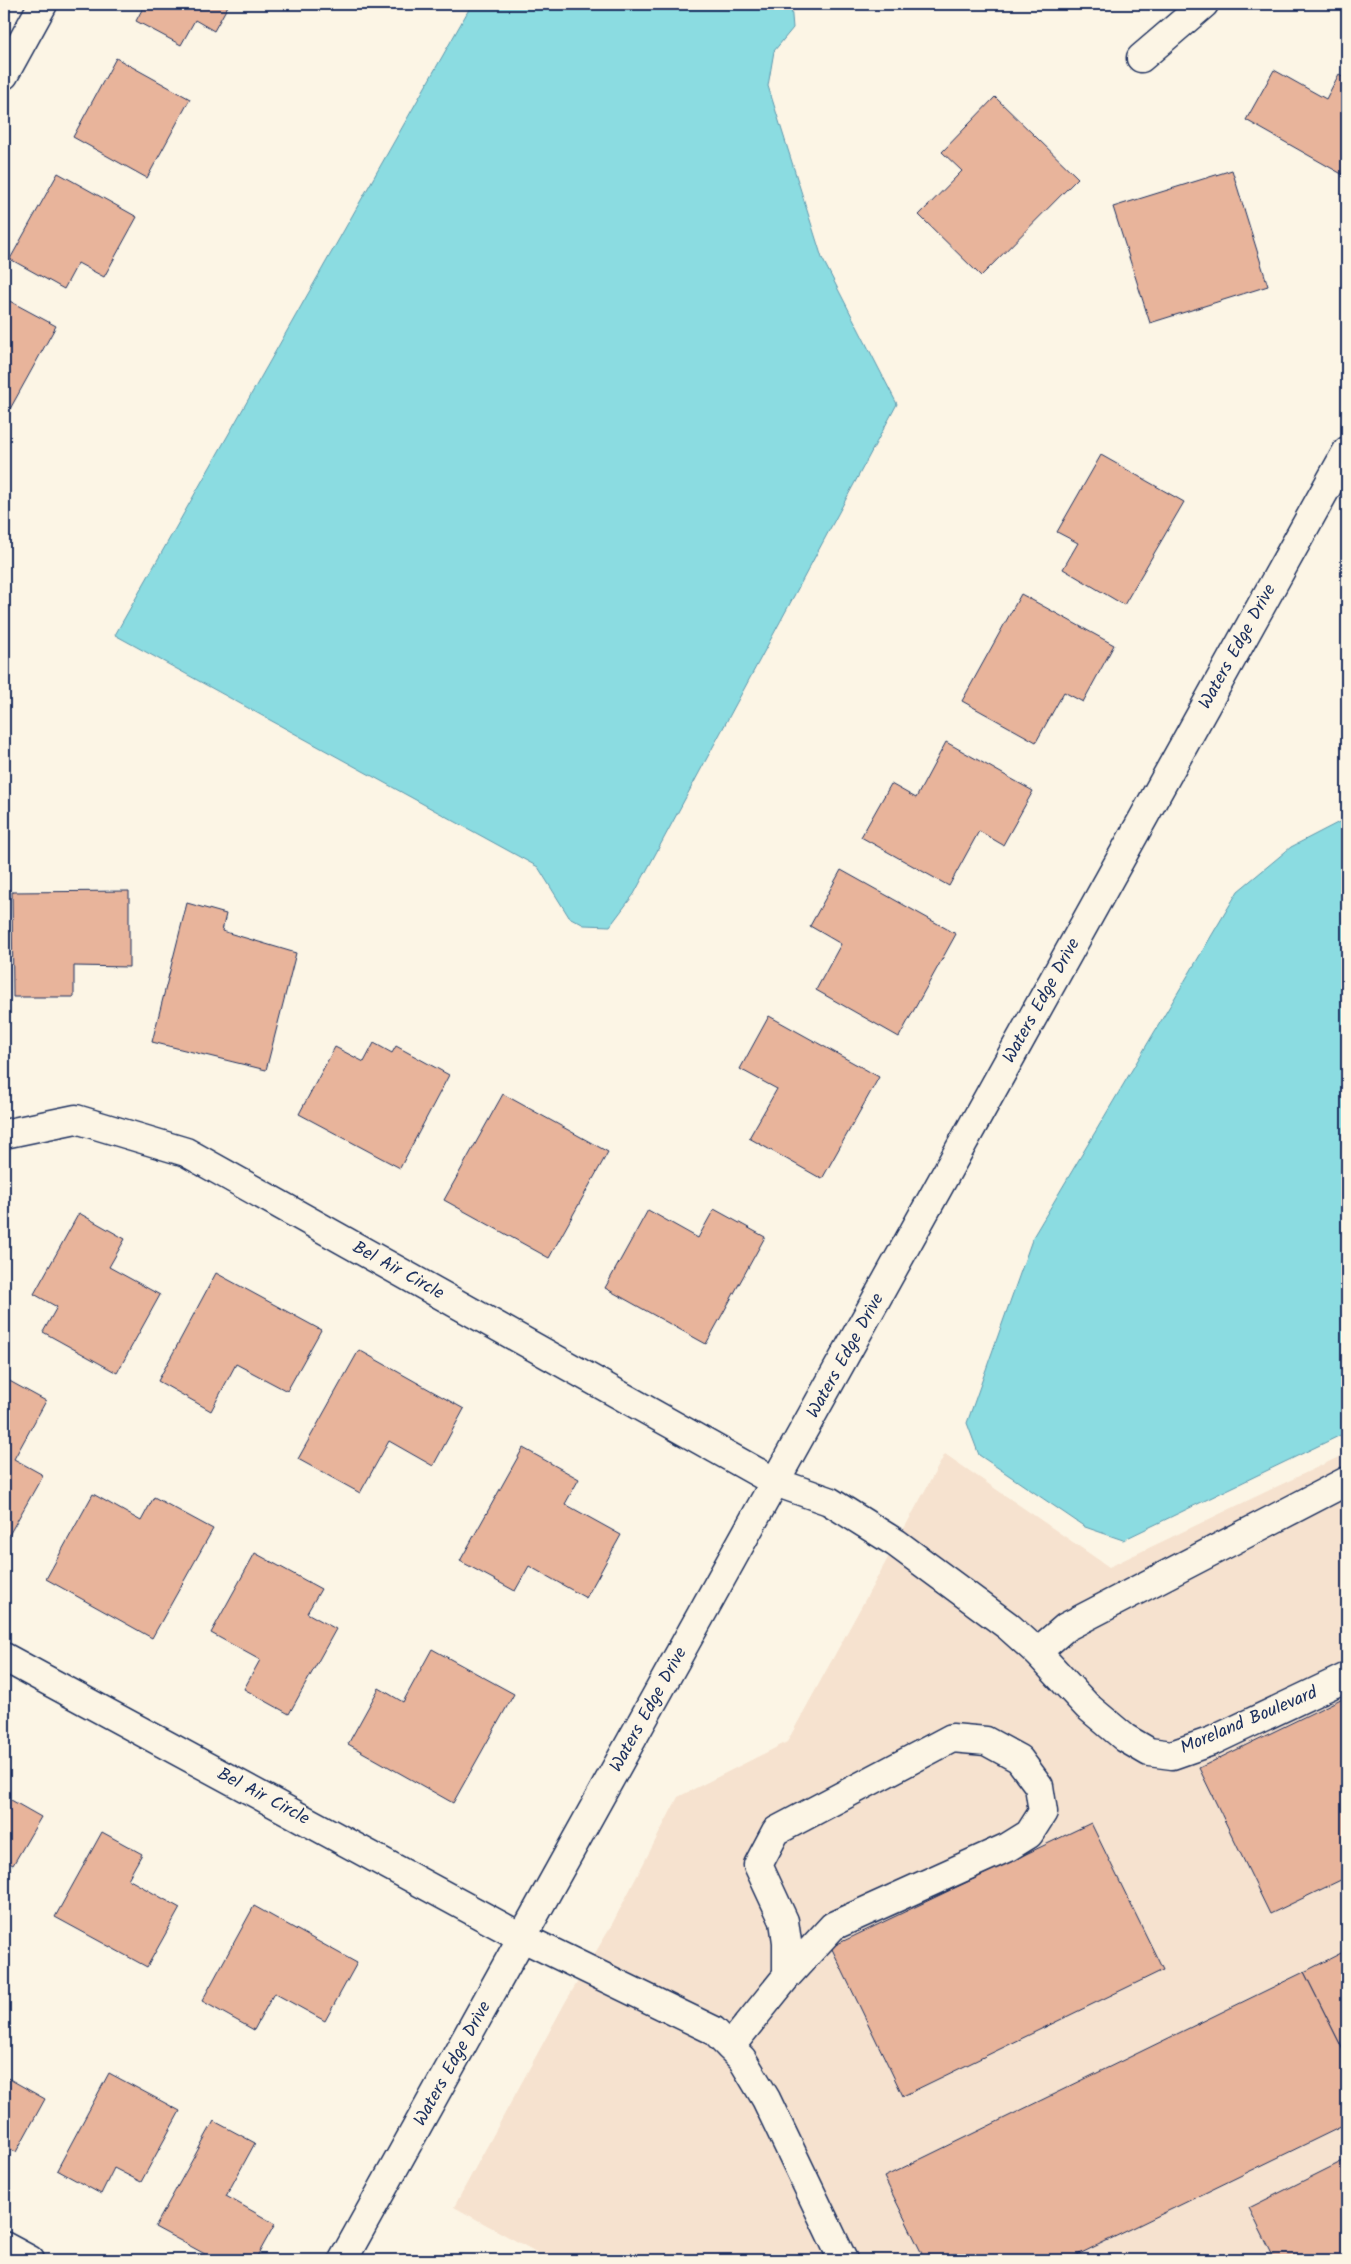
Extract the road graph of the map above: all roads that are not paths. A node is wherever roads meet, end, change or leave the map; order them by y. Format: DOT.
graph roads {
  1 [pos="43,4"];
  2 [pos="1204,4"];
  3 [pos="1142,58"];
  4 [pos="4,75"];
  5 [pos="1347,451"];
  6 [pos="4,1134"];
  7 [pos="775,1482"];
  8 [pos="1347,1482"];
  9 [pos="1037,1652"];
  10 [pos="4,1657"];
  11 [pos="1347,1677"];
  12 [pos="523,1938"];
  13 [pos="787,1976"];
  14 [pos="730,2047"];
  15 [pos="4,2246"];
  16 [pos="30,2260"];
  17 [pos="343,2260"];
  18 [pos="843,2260"];
  1 -- 4 [label="street"];
  2 -- 3 [label="street"];
  5 -- 7 [label="street, Waters Edge Drive"];
  6 -- 7 [label="street, Bel Air Circle"];
  7 -- 9 [label="street, Moreland Boulevard"];
  7 -- 12 [label="street, Waters Edge Drive"];
  8 -- 9 [label="street"];
  9 -- 11 [label="street, Moreland Boulevard"];
  10 -- 12 [label="street, Bel Air Circle"];
  12 -- 14 [label="street, Bel Air Circle"];
  12 -- 17 [label="street, Waters Edge Drive"];
  13 -- 13 [label="street"];
  13 -- 14 [label="street"];
  14 -- 18 [label="street, Bel Air Circle"];
  15 -- 16 [label="street"];
}
